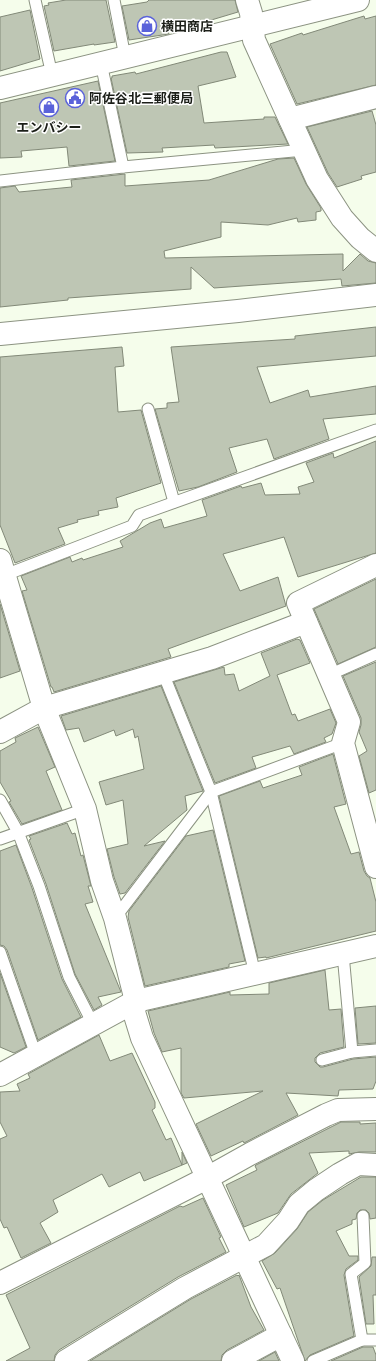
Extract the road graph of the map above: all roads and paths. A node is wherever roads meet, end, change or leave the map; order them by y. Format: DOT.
graph roads {
  1 [pos="35,0"];
  2 [pos="114,0"];
  3 [pos="247,0"];
  4 [pos="358,0"];
  5 [pos="253,25"];
  6 [pos="125,57"];
  7 [pos="101,63"];
  8 [pos="52,75"];
  9 [pos="0,88"];
  10 [pos="376,97"];
  11 [pos="290,119"];
  12 [pos="304,150"];
  13 [pos="123,167"];
  14 [pos="0,181"];
  15 [pos="376,251"];
  16 [pos="376,295"];
  17 [pos="0,334"];
  18 [pos="148,409"];
  19 [pos="376,430"];
  20 [pos="174,502"];
  21 [pos="376,565"];
  22 [pos="2,568"];
  23 [pos="306,622"];
  24 [pos="376,654"];
  25 [pos="163,673"];
  26 [pos="329,675"];
  27 [pos="44,708"];
  28 [pos="0,732"];
  29 [pos="343,744"];
  30 [pos="211,792"];
  31 [pos="0,800"];
  32 [pos="368,802"];
  33 [pos="85,809"];
  34 [pos="18,832"];
  35 [pos="0,839"];
  36 [pos="376,867"];
  37 [pos="115,918"];
  38 [pos="376,946"];
  39 [pos="0,952"];
  40 [pos="342,954"];
  41 [pos="255,974"];
  42 [pos="136,1001"];
  43 [pos="92,1024"];
  44 [pos="376,1050"];
  45 [pos="352,1052"];
  46 [pos="36,1055"];
  47 [pos="322,1060"];
  48 [pos="0,1075"];
  49 [pos="376,1109"];
  50 [pos="376,1165"];
  51 [pos="207,1178"];
  52 [pos="363,1216"];
  53 [pos="245,1257"];
  54 [pos="0,1283"];
  55 [pos="281,1335"];
  56 [pos="362,1340"];
  57 [pos="376,1340"];
  58 [pos="66,1361"];
  59 [pos="233,1361"];
  60 [pos="293,1361"];
  61 [pos="313,1361"];
  1 -- 8 [label="lane"];
  2 -- 6 [label="lane"];
  3 -- 5 [label="street"];
  4 -- 5 [label="street"];
  5 -- 6 [label="street"];
  5 -- 11 [label="street"];
  6 -- 7 [label="street"];
  7 -- 8 [label="street"];
  7 -- 13 [label="lane"];
  8 -- 9 [label="street"];
  10 -- 11 [label="street"];
  11 -- 12 [label="street"];
  12 -- 13 [label="lane"];
  12 -- 15 [label="street"];
  13 -- 14 [label="lane"];
  16 -- 17 [label="street"];
  18 -- 20 [label="lane"];
  19 -- 20 [label="lane"];
  20 -- 22 [label="lane"];
  21 -- 23 [label="street"];
  22 -- 27 [label="street"];
  23 -- 25 [label="street"];
  23 -- 26 [label="street"];
  24 -- 26 [label="lane"];
  25 -- 27 [label="street"];
  25 -- 30 [label="lane"];
  26 -- 29 [label="street"];
  27 -- 28 [label="street"];
  27 -- 33 [label="street"];
  29 -- 30 [label="lane"];
  29 -- 32 [label="street"];
  30 -- 37 [label="lane"];
  30 -- 41 [label="lane"];
  31 -- 34 [label="lane"];
  32 -- 36 [label="street"];
  33 -- 34 [label="lane"];
  33 -- 37 [label="street"];
  34 -- 35 [label="lane"];
  34 -- 43 [label="lane"];
  37 -- 42 [label="street"];
  38 -- 40 [label="street"];
  39 -- 46 [label="lane"];
  40 -- 41 [label="street"];
  40 -- 45 [label="lane"];
  41 -- 42 [label="street"];
  42 -- 43 [label="street"];
  42 -- 51 [label="street"];
  43 -- 46 [label="street"];
  44 -- 45 [label="lane"];
  45 -- 47 [label="lane"];
  46 -- 48 [label="street"];
  49 -- 51 [label="street"];
  50 -- 53 [label="street"];
  51 -- 53 [label="street"];
  51 -- 54 [label="street"];
  52 -- 56 [label="lane"];
  53 -- 55 [label="street"];
  53 -- 58 [label="street"];
  55 -- 59 [label="street"];
  55 -- 60 [label="street"];
  56 -- 57 [label="lane"];
  56 -- 61 [label="lane"];
}
